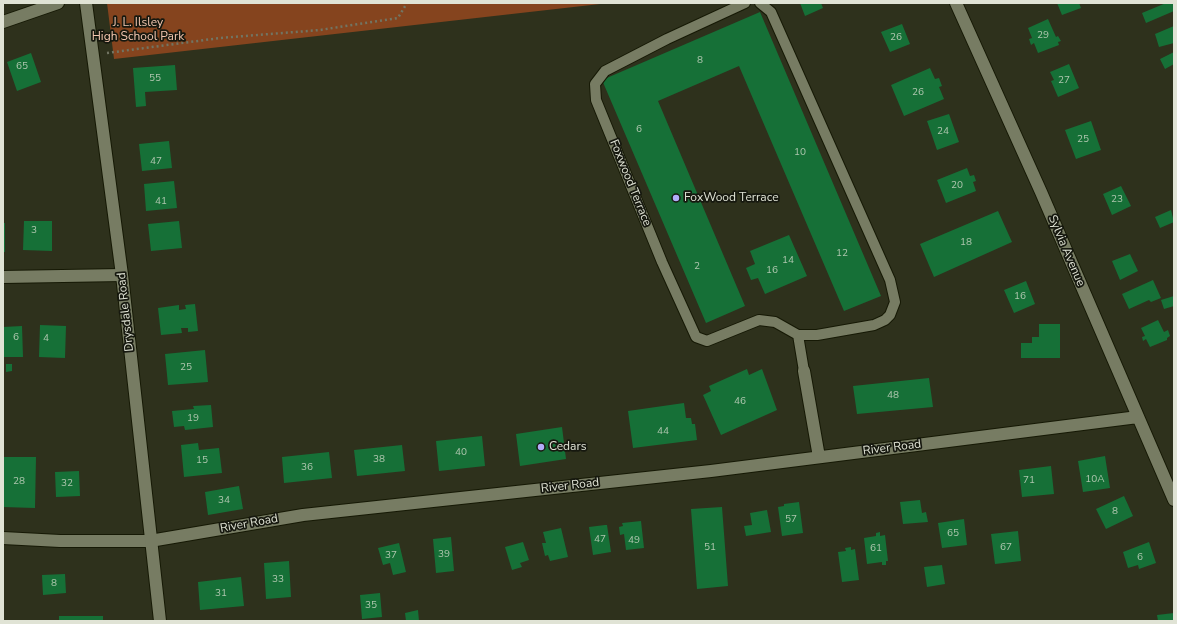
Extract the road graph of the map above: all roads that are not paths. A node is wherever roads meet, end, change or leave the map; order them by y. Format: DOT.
graph roads {
  1 [pos="58,3"];
  2 [pos="86,3"];
  3 [pos="745,3"];
  4 [pos="760,3"];
  5 [pos="956,3"];
  6 [pos="3,22"];
  7 [pos="122,275"];
  8 [pos="3,277"];
  9 [pos="798,335"];
  10 [pos="804,371"];
  11 [pos="1138,418"];
  12 [pos="819,457"];
  13 [pos="1174,500"];
  14 [pos="3,538"];
  15 [pos="150,541"];
  16 [pos="160,621"];
  1 -- 6 [label="street"];
  2 -- 7 [label="street, Drysdale Road"];
  3 -- 9 [label="lane, Foxwood Terrace"];
  4 -- 9 [label="lane"];
  5 -- 11 [label="street, Sylvia Avenue"];
  7 -- 8 [label="street"];
  7 -- 15 [label="street, Drysdale Road"];
  9 -- 10 [label="lane"];
  10 -- 12 [label="street"];
  11 -- 12 [label="street, River Road"];
  11 -- 13 [label="street, Sylvia Avenue"];
  12 -- 15 [label="street, River Road"];
  14 -- 15 [label="street, River Road"];
  15 -- 16 [label="street, Drysdale Road"];
}
